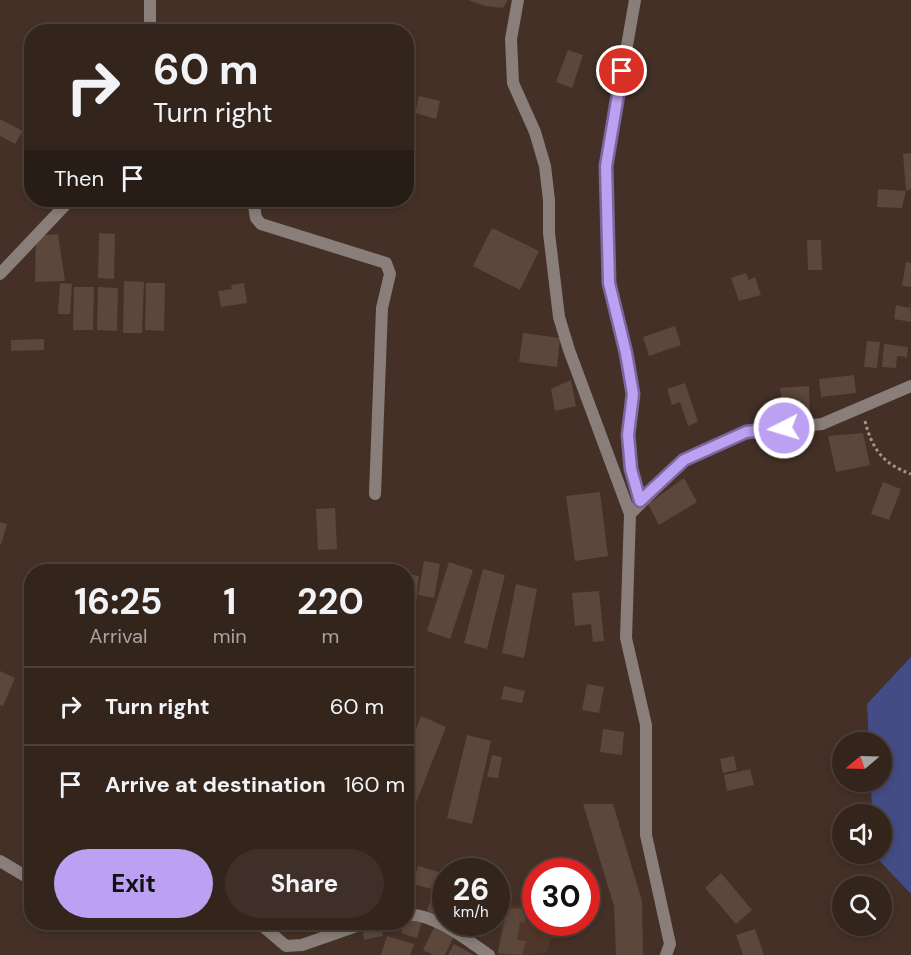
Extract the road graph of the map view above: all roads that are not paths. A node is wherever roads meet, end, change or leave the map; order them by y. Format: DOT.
graph roads {
  1 [pos="150,0"];
  2 [pos="518,0"];
  3 [pos="635,0"];
  4 [pos="150,24"];
  5 [pos="63,207"];
  6 [pos="254,207"];
  7 [pos="0,274"];
  8 [pos="911,386"];
  9 [pos="375,494"];
  10 [pos="640,501"];
  11 [pos="630,514"];
  12 [pos="0,861"];
  13 [pos="24,874"];
  14 [pos="414,916"];
  15 [pos="267,930"];
  16 [pos="345,930"];
  17 [pos="670,951"];
  18 [pos="489,955"];
  1 -- 4 [label="street"];
  2 -- 11 [label="street"];
  3 -- 10 [label="street"];
  5 -- 7 [label="street"];
  6 -- 9 [label="street"];
  8 -- 10 [label="street"];
  10 -- 11 [label="street"];
  11 -- 17 [label="street"];
  12 -- 13 [label="street"];
  14 -- 18 [label="street"];
  15 -- 16 [label="street"];
}
